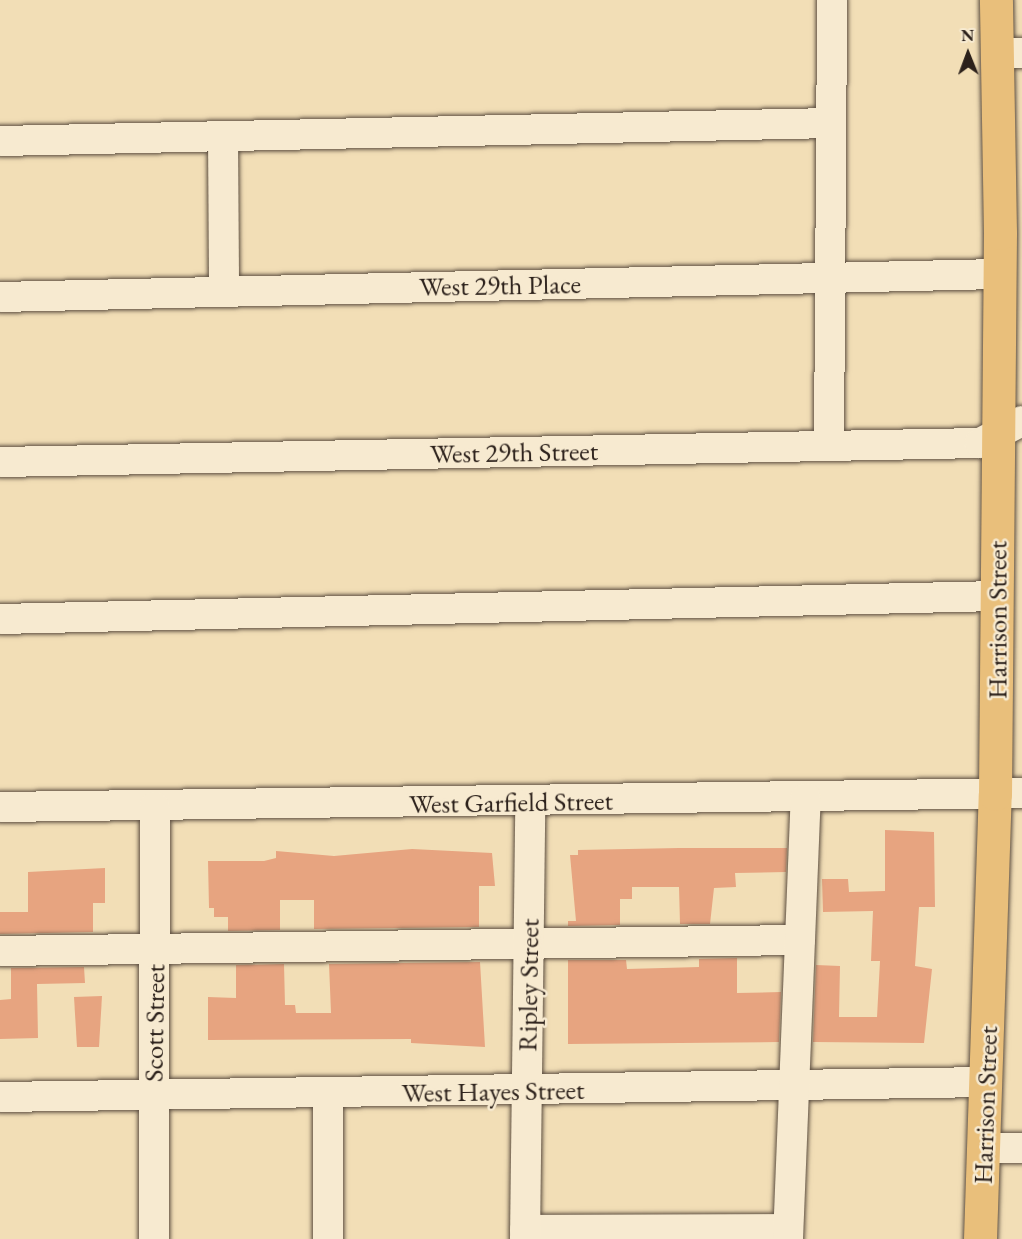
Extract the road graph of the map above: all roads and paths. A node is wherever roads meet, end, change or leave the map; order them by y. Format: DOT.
graph roads {
  1 [pos="832,0"];
  2 [pos="996,0"];
  3 [pos="1009,53"];
  4 [pos="831,123"];
  5 [pos="223,136"];
  6 [pos="0,141"];
  7 [pos="1011,233"];
  8 [pos="1000,274"];
  9 [pos="829,278"];
  10 [pos="224,290"];
  11 [pos="0,297"];
  12 [pos="1010,428"];
  13 [pos="829,445"];
  14 [pos="0,462"];
  15 [pos="997,596"];
  16 [pos="0,619"];
  17 [pos="1009,794"];
  18 [pos="806,798"];
  19 [pos="530,802"];
  20 [pos="0,807"];
  21 [pos="155,807"];
  22 [pos="800,940"];
  23 [pos="528,946"];
  24 [pos="155,949"];
  25 [pos="0,951"];
  26 [pos="986,1082"];
  27 [pos="794,1086"];
  28 [pos="526,1091"];
  29 [pos="328,1093"];
  30 [pos="153,1095"];
  31 [pos="0,1097"];
  32 [pos="983,1148"];
  33 [pos="1022,1148"];
  34 [pos="525,1234"];
  35 [pos="788,1234"];
  36 [pos="154,1239"];
  37 [pos="328,1239"];
  38 [pos="980,1239"];
  1 -- 4 [label="street"];
  2 -- 3 [label="highway, Harrison Street"];
  3 -- 7 [label="highway, Harrison Street"];
  4 -- 5 [label="street"];
  4 -- 9 [label="street"];
  5 -- 6 [label="street"];
  5 -- 10 [label="street"];
  7 -- 8 [label="highway, Harrison Street"];
  8 -- 9 [label="street, West 29th Place"];
  8 -- 12 [label="highway, Harrison Street"];
  9 -- 10 [label="street, West 29th Place"];
  9 -- 13 [label="street"];
  10 -- 11 [label="street, West 29th Place"];
  12 -- 13 [label="street, West 29th Street"];
  12 -- 15 [label="highway, Harrison Street"];
  13 -- 14 [label="street, West 29th Street"];
  15 -- 16 [label="street"];
  15 -- 17 [label="highway, Harrison Street"];
  17 -- 18 [label="street, West Garfield Street"];
  17 -- 26 [label="highway, Harrison Street"];
  18 -- 19 [label="street, West Garfield Street"];
  18 -- 22 [label="street"];
  19 -- 21 [label="street, West Garfield Street"];
  19 -- 23 [label="street, Ripley Street"];
  20 -- 21 [label="street, West Garfield Street"];
  21 -- 24 [label="street, Scott Street"];
  22 -- 23 [label="street"];
  22 -- 27 [label="street"];
  23 -- 24 [label="street"];
  23 -- 28 [label="street, Ripley Street"];
  24 -- 25 [label="street"];
  24 -- 30 [label="street, Scott Street"];
  26 -- 27 [label="street, West Hayes Street"];
  26 -- 32 [label="highway, Harrison Street"];
  27 -- 28 [label="street, West Hayes Street"];
  27 -- 35 [label="street"];
  28 -- 29 [label="street, West Hayes Street"];
  28 -- 34 [label="street, Ripley Street"];
  29 -- 30 [label="street, West Hayes Street"];
  29 -- 37 [label="street"];
  30 -- 31 [label="street, West Hayes Street"];
  30 -- 36 [label="street, Scott Street"];
  32 -- 33 [label="street"];
  32 -- 38 [label="highway, Harrison Street"];
  34 -- 35 [label="street"];
}
